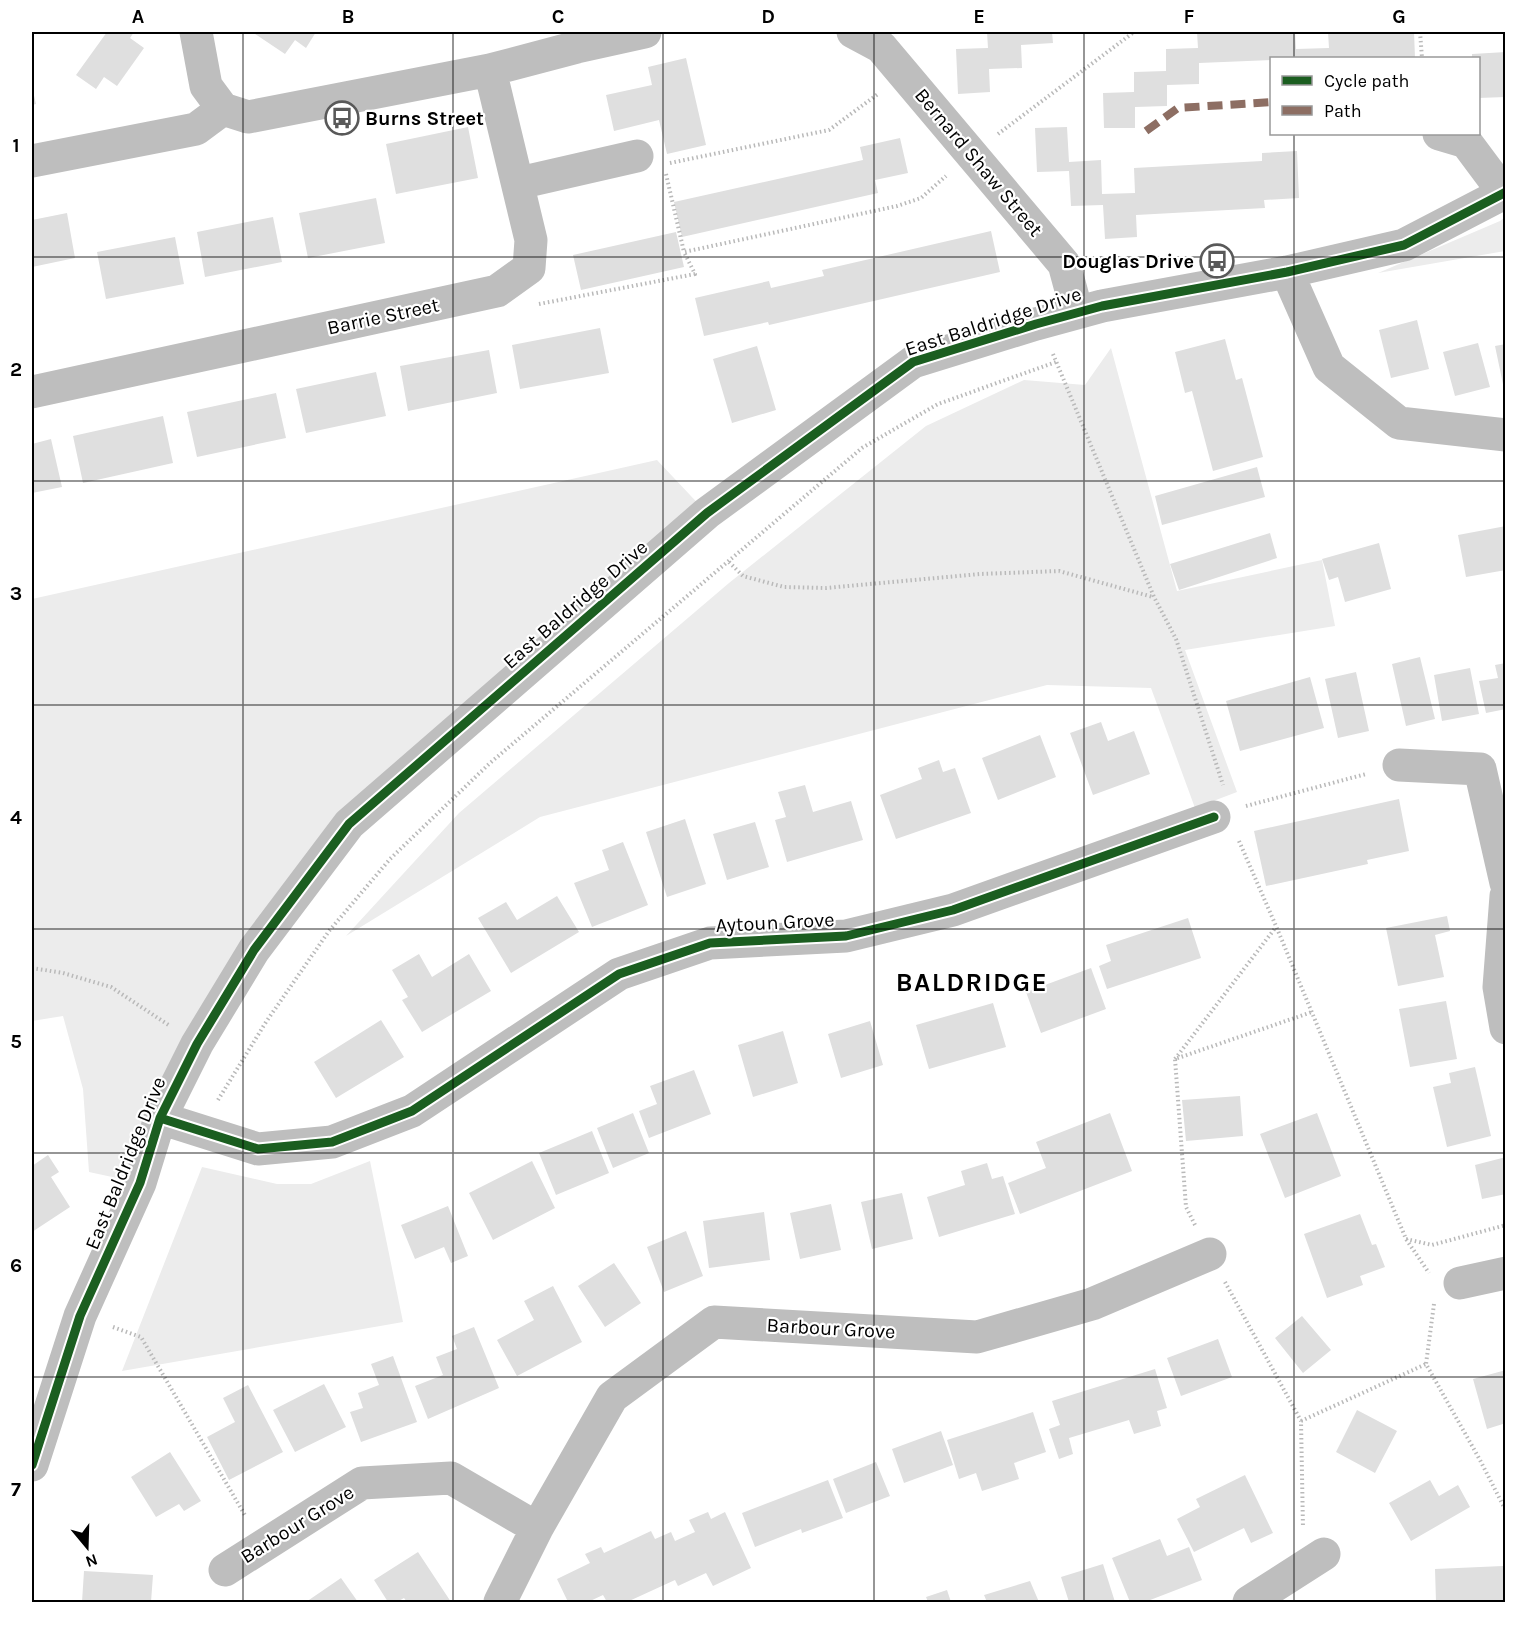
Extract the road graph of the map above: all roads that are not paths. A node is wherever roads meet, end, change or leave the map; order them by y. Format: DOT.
graph roads {
  1 [pos="196,32"];
  2 [pos="645,32"];
  3 [pos="878,37"];
  4 [pos="574,39"];
  5 [pos="490,70"];
  6 [pos="223,109"];
  7 [pos="1442,135"];
  8 [pos="637,156"];
  9 [pos="32,161"];
  10 [pos="519,183"];
  11 [pos="1505,193"];
  12 [pos="1287,273"];
  13 [pos="1077,312"];
  14 [pos="32,392"];
  15 [pos="1506,435"];
  16 [pos="1399,765"];
  17 [pos="1223,814"];
  18 [pos="1506,883"];
  19 [pos="1506,896"];
  20 [pos="1506,1028"];
  21 [pos="160,1118"];
  22 [pos="1210,1254"];
  23 [pos="1506,1273"];
  24 [pos="1442,1285"];
  25 [pos="32,1465"];
  26 [pos="537,1528"];
  27 [pos="1324,1554"];
  28 [pos="225,1570"];
  29 [pos="500,1602"];
  30 [pos="1249,1602"];
  1 -- 6 [label="street"];
  2 -- 4 [label="street"];
  3 -- 13 [label="street, Bernard Shaw Street"];
  4 -- 5 [label="street"];
  5 -- 6 [label="street"];
  5 -- 10 [label="street, Barrie Street"];
  6 -- 9 [label="street"];
  7 -- 11 [label="street"];
  8 -- 10 [label="street"];
  10 -- 14 [label="street, Barrie Street"];
  11 -- 12 [label="street, East Baldridge Drive"];
  12 -- 13 [label="street, East Baldridge Drive"];
  12 -- 15 [label="street"];
  13 -- 21 [label="street, East Baldridge Drive"];
  16 -- 18 [label="street"];
  17 -- 21 [label="street, Aytoun Grove"];
  19 -- 20 [label="street"];
  21 -- 25 [label="street, East Baldridge Drive"];
  22 -- 26 [label="street, Barbour Grove"];
  23 -- 24 [label="street"];
  26 -- 28 [label="street, Barbour Grove"];
  26 -- 29 [label="street, Barbour Grove"];
  27 -- 30 [label="street"];
}
